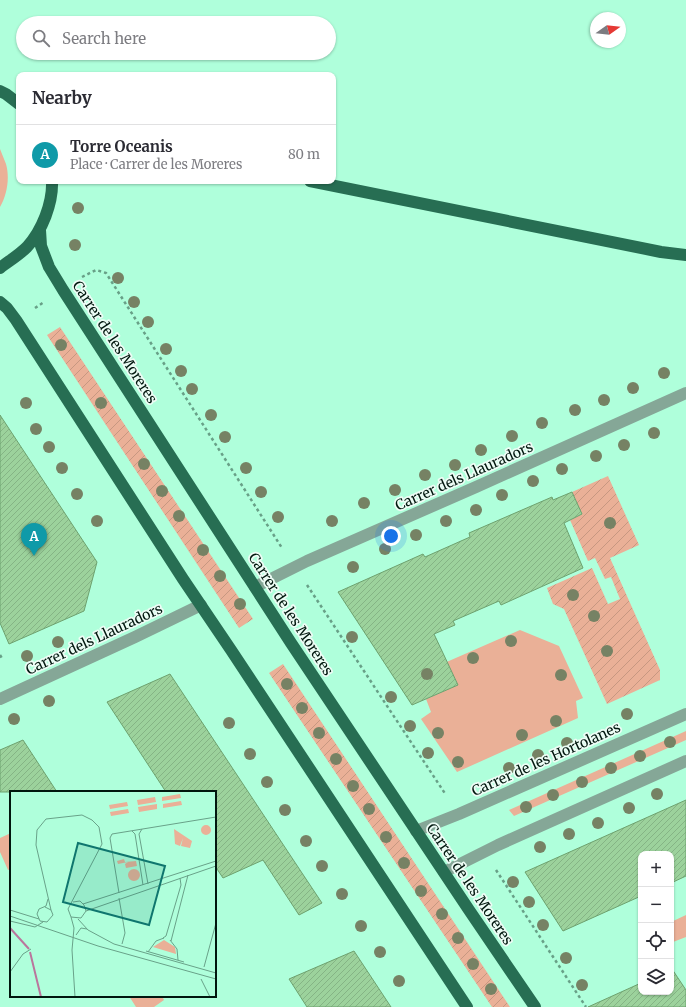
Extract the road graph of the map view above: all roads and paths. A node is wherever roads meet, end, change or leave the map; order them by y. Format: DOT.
graph roads {
  1 [pos="0,91"];
  2 [pos="16,102"];
  3 [pos="53,184"];
  4 [pos="325,184"];
  5 [pos="40,230"];
  6 [pos="686,256"];
  7 [pos="0,268"];
  8 [pos="63,290"];
  9 [pos="0,302"];
  10 [pos="16,320"];
  11 [pos="686,393"];
  12 [pos="284,551"];
  13 [pos="304,581"];
  14 [pos="255,587"];
  15 [pos="201,605"];
  16 [pos="0,654"];
  17 [pos="3,660"];
  18 [pos="0,699"];
  19 [pos="686,714"];
  20 [pos="686,761"];
  21 [pos="447,796"];
  22 [pos="416,831"];
  23 [pos="492,865"];
  24 [pos="444,872"];
  25 [pos="467,1007"];
  26 [pos="535,1007"];
  27 [pos="586,1007"];
  1 -- 2 [label="main road"];
  3 -- 5 [label="main road"];
  4 -- 6 [label="main road"];
  5 -- 7 [label="main road"];
  5 -- 8 [label="main road, Carrer de les Moreres"];
  8 -- 10 [label="path"];
  8 -- 12 [label="path"];
  8 -- 14 [label="main road, Carrer de les Moreres"];
  9 -- 10 [label="main road"];
  10 -- 15 [label="main road"];
  11 -- 14 [label="street, Carrer dels Llauradors"];
  13 -- 21 [label="path"];
  14 -- 22 [label="main road, Carrer de les Moreres"];
  15 -- 18 [label="street, Carrer dels Llauradors"];
  15 -- 25 [label="main road"];
  16 -- 17 [label="path"];
  19 -- 22 [label="street, Carrer de les Hortolanes"];
  20 -- 24 [label="street"];
  22 -- 24 [label="main road, Carrer de les Moreres"];
  23 -- 27 [label="path"];
  24 -- 26 [label="main road, Carrer de les Moreres"];
}
